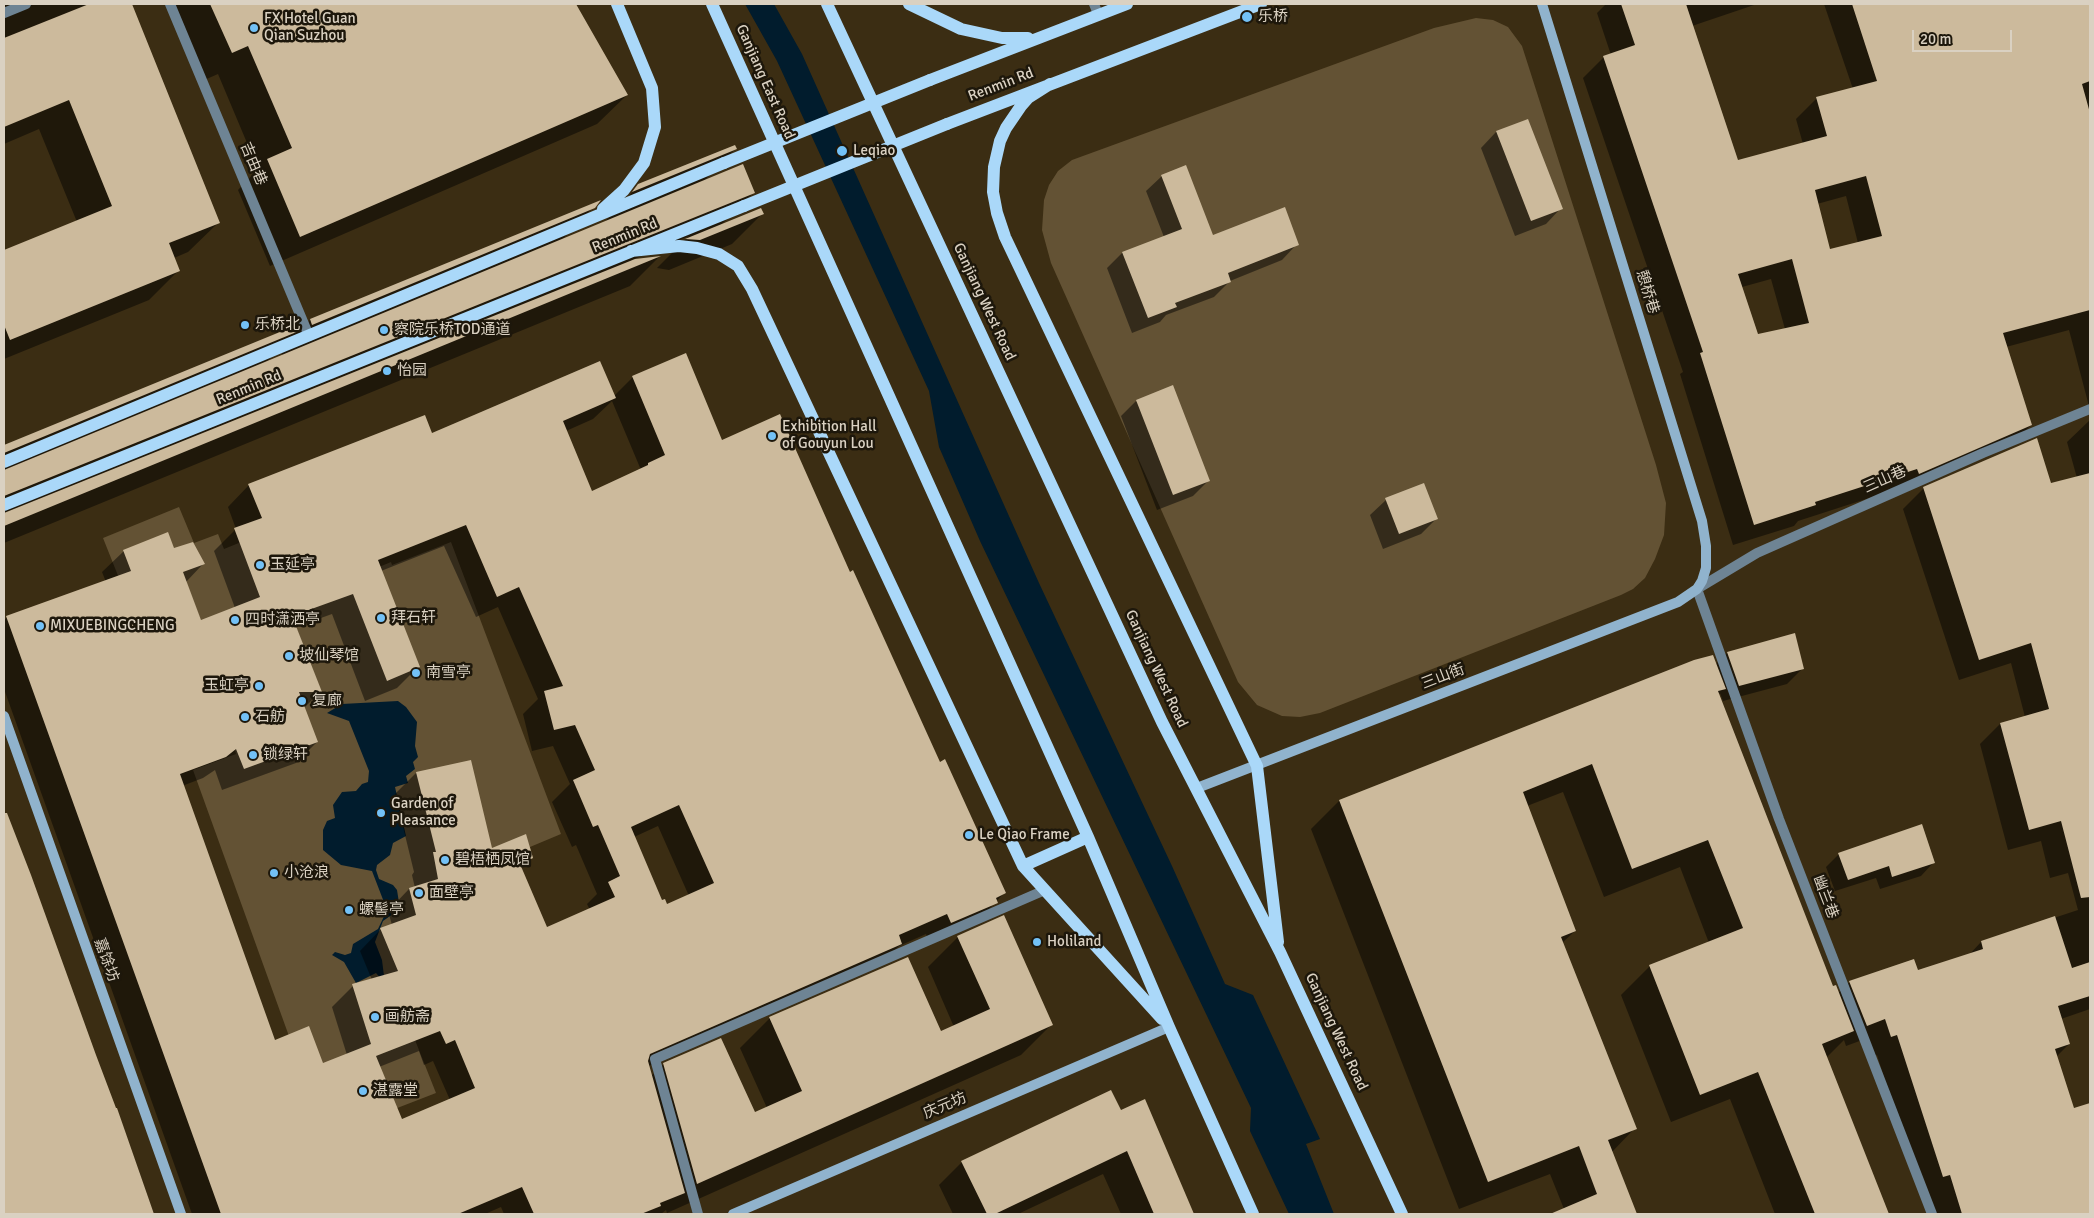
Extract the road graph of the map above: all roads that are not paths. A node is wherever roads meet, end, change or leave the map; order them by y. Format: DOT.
graph roads {
  1 [pos="26,4"];
  2 [pos="170,4"];
  3 [pos="617,4"];
  4 [pos="712,4"];
  5 [pos="827,4"];
  6 [pos="909,4"];
  7 [pos="1127,4"];
  8 [pos="1261,4"];
  9 [pos="1542,4"];
  10 [pos="1096,9"];
  11 [pos="4,13"];
  12 [pos="1040,38"];
  13 [pos="1050,84"];
  14 [pos="598,214"];
  15 [pos="632,251"];
  16 [pos="309,336"];
  17 [pos="2090,409"];
  18 [pos="4,462"];
  19 [pos="4,505"];
  20 [pos="1697,589"];
  21 [pos="4,716"];
  22 [pos="1256,766"];
  23 [pos="1197,788"];
  24 [pos="1088,836"];
  25 [pos="1023,866"];
  26 [pos="1045,890"];
  27 [pos="1280,952"];
  28 [pos="1169,1027"];
  29 [pos="181,1214"];
  30 [pos="698,1214"];
  31 [pos="732,1214"];
  32 [pos="1253,1214"];
  33 [pos="1402,1214"];
  34 [pos="1932,1214"];
  1 -- 11 [label="street"];
  2 -- 16 [label="street, 吉由巷"];
  3 -- 14 [label="main road"];
  4 -- 24 [label="main road, Ganjiang East Road"];
  5 -- 23 [label="main road, Ganjiang West Road"];
  6 -- 12 [label="main road"];
  7 -- 10 [label="main road, Renmin Rd"];
  8 -- 13 [label="main road, Renmin Rd"];
  9 -- 20 [label="street, 憩桥巷"];
  10 -- 12 [label="main road, Renmin Rd"];
  12 -- 14 [label="main road, Renmin Rd, bridge"];
  13 -- 15 [label="main road, Renmin Rd, bridge"];
  13 -- 22 [label="main road"];
  14 -- 16 [label="main road, Renmin Rd"];
  15 -- 19 [label="main road, Renmin Rd"];
  15 -- 25 [label="main road"];
  16 -- 18 [label="main road, Renmin Rd"];
  17 -- 20 [label="street, 三山巷"];
  20 -- 22 [label="street, 三山街"];
  20 -- 34 [label="street, 幽兰巷"];
  21 -- 29 [label="street, 嘉馀坊"];
  22 -- 23 [label="street, 三山街"];
  22 -- 27 [label="main road"];
  23 -- 27 [label="main road, Ganjiang West Road"];
  24 -- 25 [label="main road"];
  24 -- 28 [label="main road"];
  25 -- 26 [label="main road"];
  26 -- 28 [label="main road"];
  26 -- 30 [label="street"];
  27 -- 33 [label="main road, Ganjiang West Road"];
  28 -- 31 [label="street, 庆元坊"];
  28 -- 32 [label="main road"];
}
